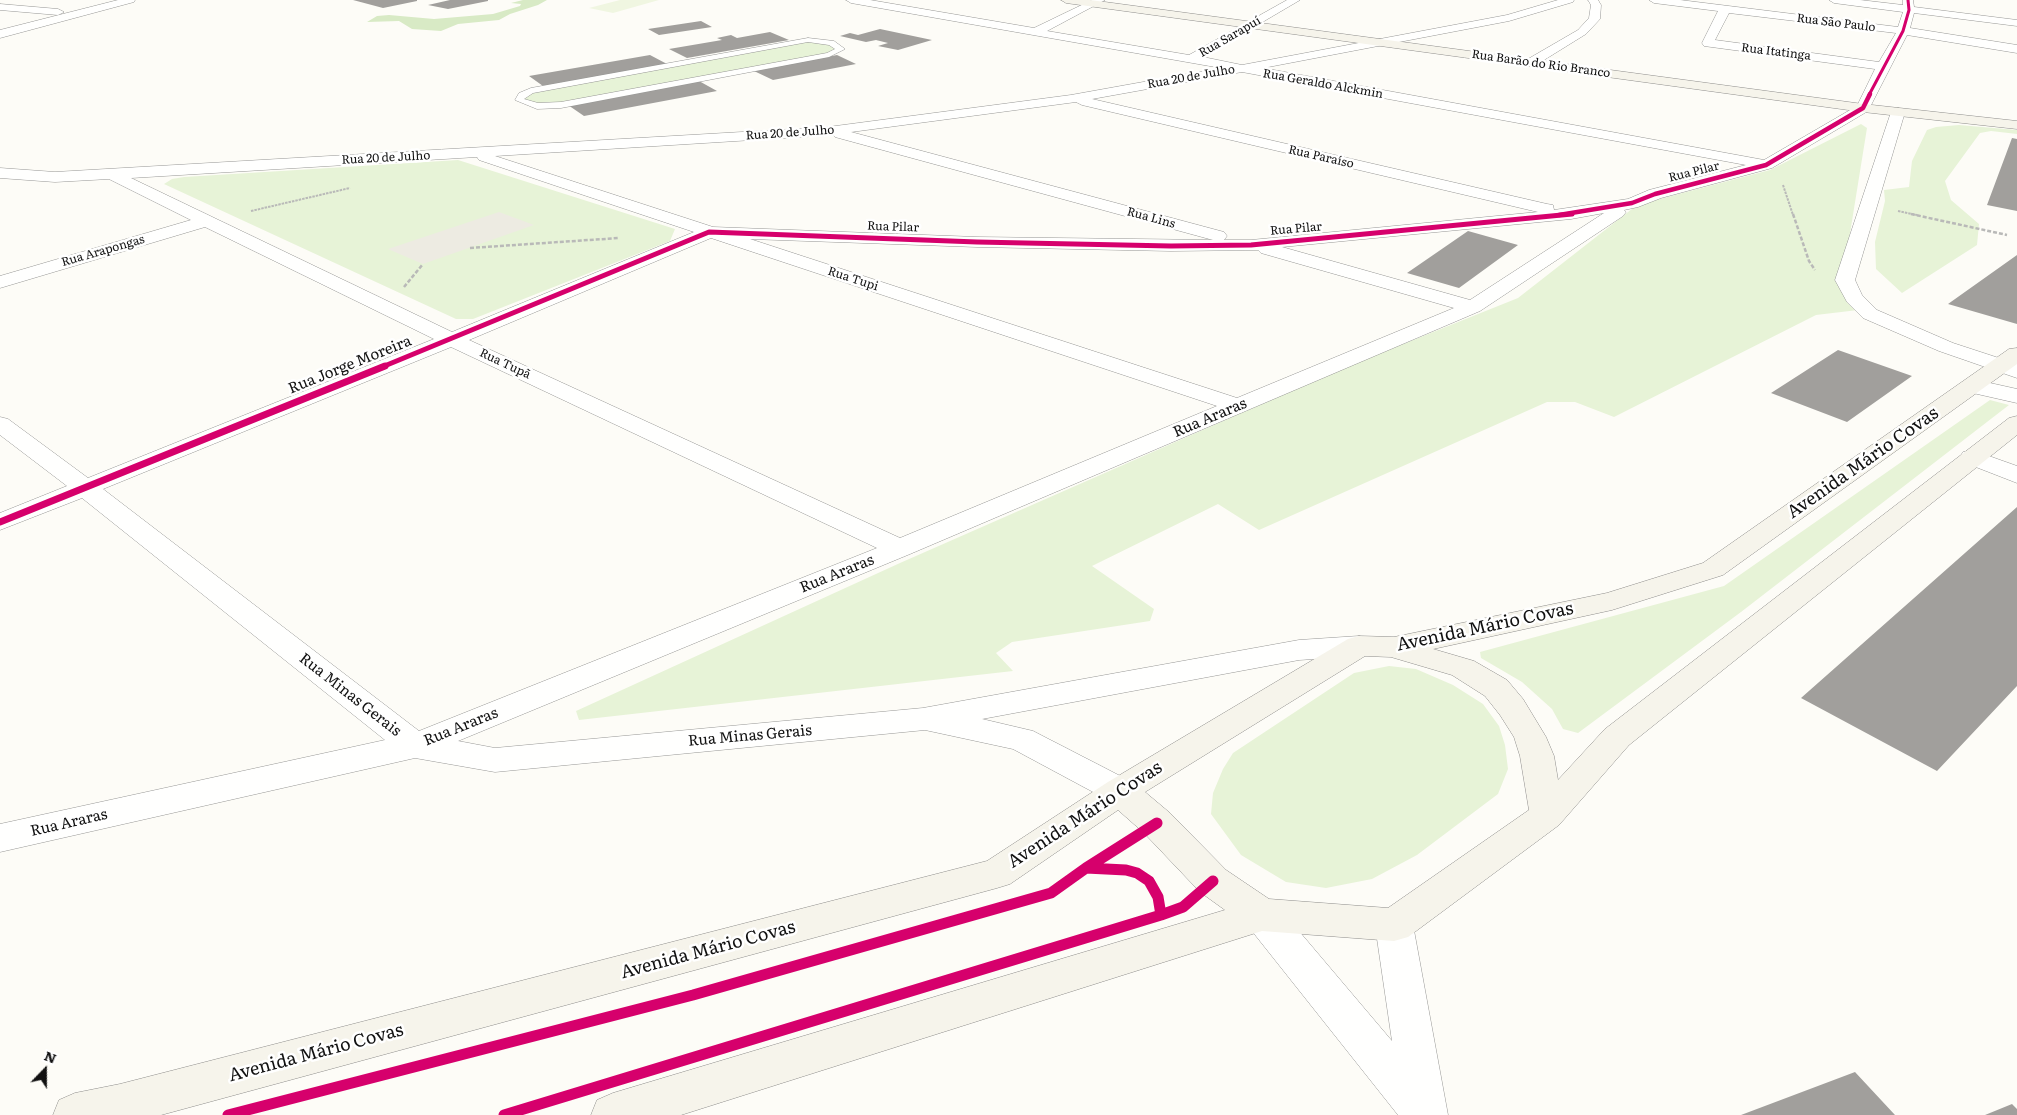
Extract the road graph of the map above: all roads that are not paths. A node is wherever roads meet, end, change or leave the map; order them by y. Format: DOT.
graph roads {
  1 [pos="130,0"];
  2 [pos="851,0"];
  3 [pos="920,0"];
  4 [pos="1066,0"];
  5 [pos="1295,0"];
  6 [pos="1569,0"];
  7 [pos="1593,0"];
  8 [pos="1654,0"];
  9 [pos="1834,0"];
  10 [pos="1097,2"];
  11 [pos="1909,5"];
  12 [pos="0,7"];
  13 [pos="901,9"];
  14 [pos="1725,9"];
  15 [pos="78,14"];
  16 [pos="2017,23"];
  17 [pos="1250,25"];
  18 [pos="1903,31"];
  19 [pos="1035,32"];
  20 [pos="0,34"];
  21 [pos="1384,43"];
  22 [pos="2017,49"];
  23 [pos="1191,59"];
  24 [pos="1532,62"];
  25 [pos="1883,66"];
  26 [pos="1237,68"];
  27 [pos="551,87"];
  28 [pos="1071,99"];
  29 [pos="1862,108"];
  30 [pos="1898,112"];
  31 [pos="2017,124"];
  32 [pos="828,132"];
  33 [pos="469,153"];
  34 [pos="1759,167"];
  35 [pos="0,173"];
  36 [pos="112,174"];
  37 [pos="1632,203"];
  38 [pos="1571,214"];
  39 [pos="207,221"];
  40 [pos="709,232"];
  41 [pos="1251,245"];
  42 [pos="0,282"];
  43 [pos="1472,307"];
  44 [pos="452,339"];
  45 [pos="2012,364"];
  46 [pos="1972,386"];
  47 [pos="2017,396"];
  48 [pos="1238,406"];
  49 [pos="2017,423"];
  50 [pos="0,424"];
  51 [pos="1972,457"];
  52 [pos="2017,475"];
  53 [pos="84,487"];
  54 [pos="0,522"];
  55 [pos="900,548"];
  56 [pos="1359,646"];
  57 [pos="1394,647"];
  58 [pos="922,719"];
  59 [pos="415,746"];
  60 [pos="1120,791"];
  61 [pos="1547,815"];
  62 [pos="0,838"];
  63 [pos="1262,915"];
  64 [pos="1394,925"];
  65 [pos="76,1115"];
  66 [pos="613,1115"];
  67 [pos="1425,1115"];
  1 -- 15 [label="street"];
  2 -- 13 [label="street, Rua Geraldo Alckmin"];
  3 -- 13 [label="street"];
  4 -- 10 [label="main road, Rua Barão do Rio Branco"];
  5 -- 17 [label="street, Rua Sarapuí"];
  6 -- 21 [label="street, Rua 20 de Julho"];
  7 -- 24 [label="street"];
  8 -- 14 [label="street, Rua São Paulo"];
  9 -- 11 [label="street"];
  10 -- 17 [label="main road, Rua Barão do Rio Branco"];
  10 -- 19 [label="street"];
  11 -- 16 [label="street"];
  11 -- 18 [label="street"];
  12 -- 15 [label="street"];
  13 -- 19 [label="street, Rua Geraldo Alckmin"];
  14 -- 18 [label="street, Rua São Paulo"];
  14 -- 25 [label="street, Rua Itatinga"];
  15 -- 20 [label="street"];
  17 -- 21 [label="main road, Rua Barão do Rio Branco"];
  17 -- 23 [label="street, Rua Sarapuí"];
  18 -- 22 [label="street, Rua São Paulo"];
  18 -- 25 [label="street"];
  19 -- 23 [label="street, Rua Geraldo Alckmin"];
  21 -- 24 [label="main road, Rua Barão do Rio Branco"];
  21 -- 26 [label="street, Rua 20 de Julho"];
  23 -- 26 [label="street, Rua Geraldo Alckmin"];
  24 -- 29 [label="main road, Rua Barão do Rio Branco"];
  25 -- 29 [label="street"];
  26 -- 28 [label="street, Rua 20 de Julho"];
  26 -- 34 [label="street, Rua Geraldo Alckmin"];
  27 -- 27 [label="lane"];
  28 -- 32 [label="street, Rua 20 de Julho"];
  28 -- 38 [label="street, Rua Paraíso"];
  29 -- 30 [label="main road, Rua Barão do Rio Branco"];
  29 -- 34 [label="street, Rua Pilar"];
  30 -- 31 [label="main road, Rua Barão do Rio Branco"];
  30 -- 45 [label="street"];
  32 -- 33 [label="street, Rua 20 de Julho"];
  32 -- 41 [label="street, Rua Lins"];
  33 -- 36 [label="street, Rua 20 de Julho"];
  33 -- 40 [label="street, Rua Tupi"];
  34 -- 37 [label="street, Rua Pilar"];
  35 -- 36 [label="street, Rua 20 de Julho"];
  36 -- 39 [label="street, Rua Tupã"];
  37 -- 38 [label="street, Rua Pilar"];
  37 -- 43 [label="street, Rua Araras"];
  38 -- 41 [label="street, Rua Pilar"];
  39 -- 42 [label="street, Rua Arapongas"];
  39 -- 44 [label="street, Rua Tupã"];
  40 -- 41 [label="street, Rua Pilar"];
  40 -- 44 [label="street, Rua Jorge Moreira"];
  40 -- 48 [label="street, Rua Tupi"];
  41 -- 43 [label="street, Rua Lins"];
  43 -- 48 [label="street, Rua Araras"];
  44 -- 53 [label="street, Rua Jorge Moreira"];
  44 -- 55 [label="street, Rua Tupã"];
  45 -- 46 [label="main road, Avenida Mário Covas"];
  46 -- 47 [label="street"];
  46 -- 57 [label="main road, Avenida Mário Covas"];
  48 -- 55 [label="street, Rua Araras"];
  49 -- 51 [label="main road"];
  50 -- 53 [label="street, Rua Minas Gerais"];
  51 -- 52 [label="street"];
  51 -- 61 [label="main road"];
  53 -- 54 [label="street, Rua Jorge Moreira"];
  53 -- 59 [label="street, Rua Minas Gerais"];
  55 -- 59 [label="street, Rua Araras"];
  56 -- 57 [label="main road, Avenida Mário Covas"];
  56 -- 58 [label="street"];
  56 -- 60 [label="main road, Avenida Mário Covas"];
  57 -- 61 [label="main road"];
  58 -- 59 [label="street, Rua Minas Gerais"];
  58 -- 60 [label="street"];
  59 -- 62 [label="street, Rua Araras"];
  60 -- 63 [label="main road"];
  60 -- 65 [label="main road, Avenida Mário Covas"];
  61 -- 64 [label="main road"];
  63 -- 64 [label="main road"];
  63 -- 66 [label="main road"];
  63 -- 67 [label="street"];
  64 -- 67 [label="street"];
}
